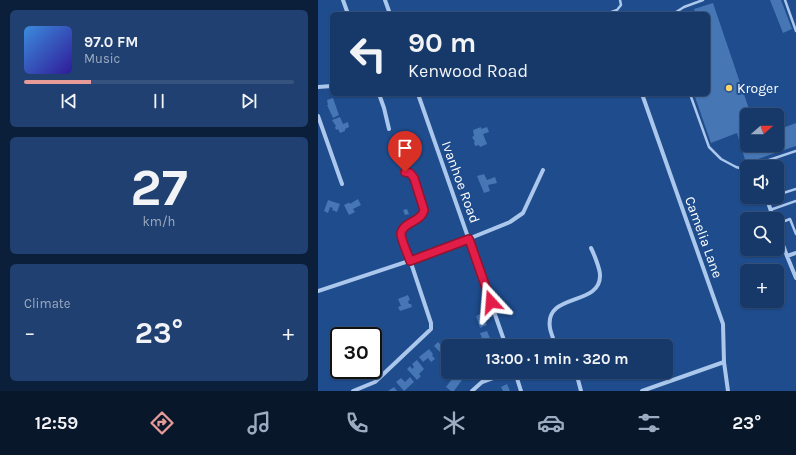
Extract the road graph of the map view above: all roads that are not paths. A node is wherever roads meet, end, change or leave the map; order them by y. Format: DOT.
graph roads {
  1 [pos="343,0"];
  2 [pos="385,0"];
  3 [pos="620,0"];
  4 [pos="703,0"];
  5 [pos="785,0"];
  6 [pos="696,1"];
  7 [pos="347,12"];
  8 [pos="389,12"];
  9 [pos="612,12"];
  10 [pos="676,12"];
  11 [pos="796,31"];
  12 [pos="330,86"];
  13 [pos="318,87"];
  14 [pos="380,96"];
  15 [pos="419,96"];
  16 [pos="643,96"];
  17 [pos="691,96"];
  18 [pos="318,116"];
  19 [pos="389,130"];
  20 [pos="796,151"];
  21 [pos="771,160"];
  22 [pos="740,168"];
  23 [pos="542,170"];
  24 [pos="405,172"];
  25 [pos="342,184"];
  26 [pos="796,189"];
  27 [pos="784,193"];
  28 [pos="796,202"];
  29 [pos="768,204"];
  30 [pos="770,210"];
  31 [pos="784,221"];
  32 [pos="796,234"];
  33 [pos="469,239"];
  34 [pos="591,248"];
  35 [pos="784,248"];
  36 [pos="796,253"];
  37 [pos="787,256"];
  38 [pos="410,261"];
  39 [pos="796,278"];
  40 [pos="318,291"];
  41 [pos="504,339"];
  42 [pos="554,339"];
  43 [pos="724,362"];
  44 [pos="490,379"];
  45 [pos="517,379"];
  46 [pos="578,379"];
  47 [pos="353,391"];
  48 [pos="472,391"];
  49 [pos="521,391"];
  50 [pos="581,391"];
  51 [pos="642,391"];
  52 [pos="728,391"];
  1 -- 7 [label="street"];
  2 -- 8 [label="street"];
  3 -- 9 [label="lane"];
  4 -- 6 [label="lane"];
  5 -- 11 [label="lane"];
  6 -- 10 [label="lane"];
  12 -- 13 [label="street"];
  14 -- 19 [label="street"];
  15 -- 33 [label="street, Ivanhoe Road"];
  16 -- 43 [label="street, Camelia Lane"];
  17 -- 22 [label="lane"];
  18 -- 25 [label="street"];
  20 -- 21 [label="lane"];
  23 -- 33 [label="street"];
  24 -- 38 [label="street"];
  26 -- 27 [label="lane"];
  28 -- 30 [label="lane"];
  29 -- 30 [label="street"];
  31 -- 32 [label="lane"];
  33 -- 38 [label="street"];
  33 -- 41 [label="street, Ivanhoe Road"];
  34 -- 42 [label="street"];
  35 -- 37 [label="street"];
  36 -- 37 [label="street"];
  37 -- 39 [label="street"];
  38 -- 40 [label="street"];
  38 -- 47 [label="street"];
  43 -- 51 [label="street"];
  43 -- 52 [label="street, Camelia Lane"];
  44 -- 48 [label="street"];
  45 -- 49 [label="street"];
  46 -- 50 [label="street"];
}
